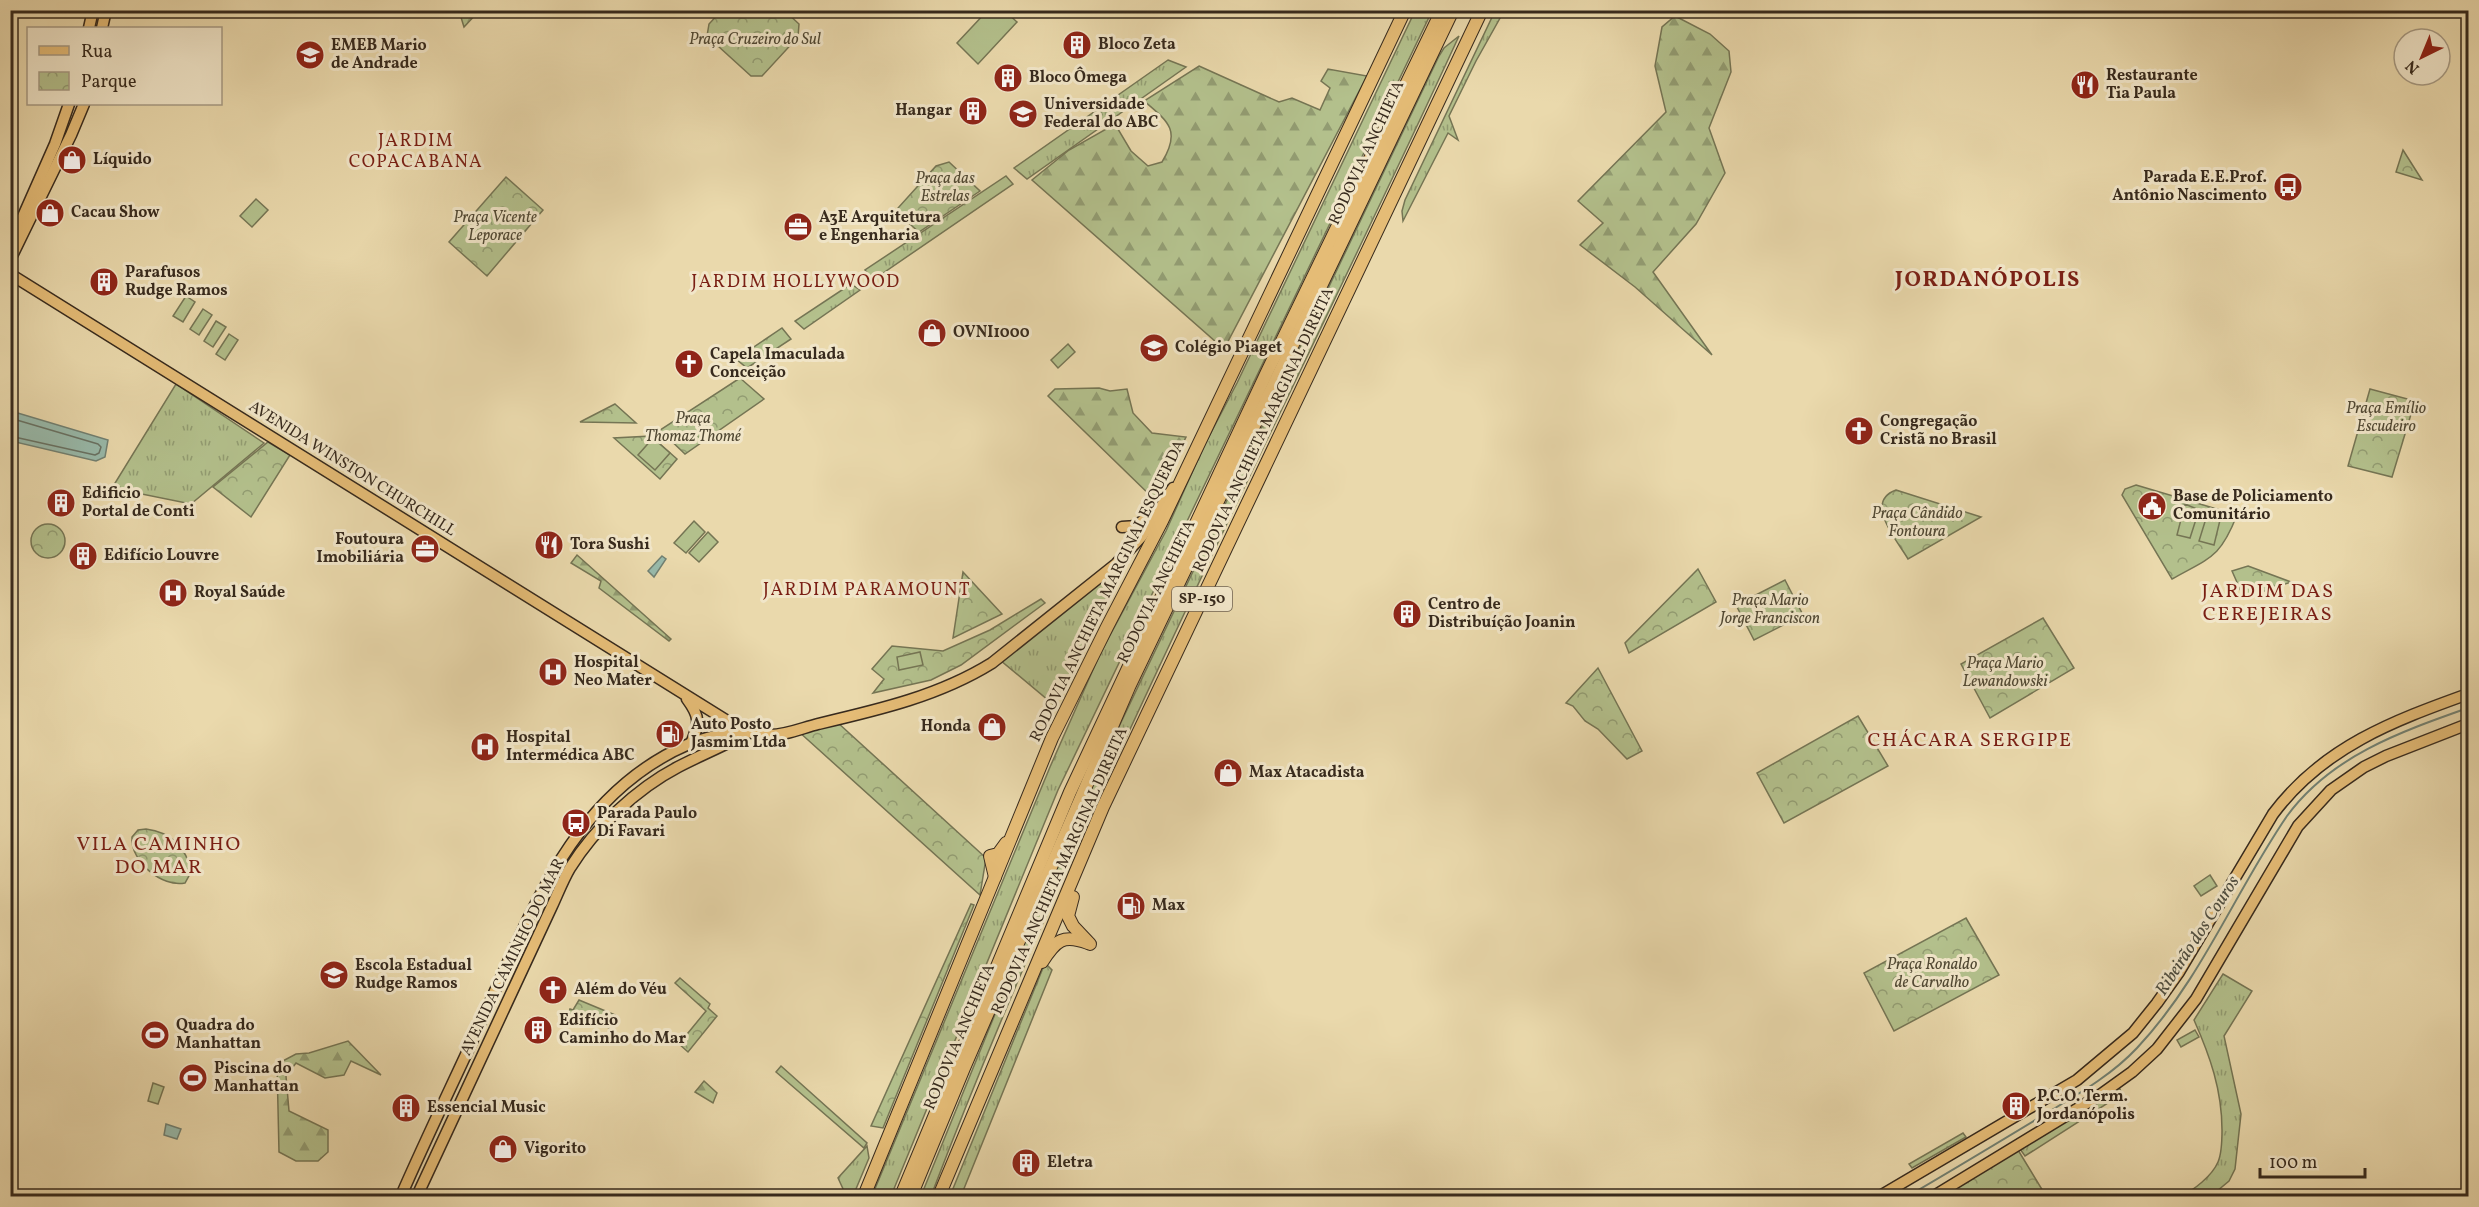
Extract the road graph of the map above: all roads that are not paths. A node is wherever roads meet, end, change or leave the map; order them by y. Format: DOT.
graph roads {
  1 [pos="93,10"];
  2 [pos="106,10"];
  3 [pos="1405,10"];
  4 [pos="1410,10"];
  5 [pos="1442,10"];
  6 [pos="1453,10"];
  7 [pos="1482,10"];
  8 [pos="89,27"];
  9 [pos="102,27"];
  10 [pos="1396,30"];
  11 [pos="69,105"];
  12 [pos="84,105"];
  13 [pos="10,244"];
  14 [pos="10,260"];
  15 [pos="10,274"];
  16 [pos="1188,465"];
  17 [pos="1171,490"];
  18 [pos="1122,527"];
  19 [pos="678,690"];
  20 [pos="2469,694"];
  21 [pos="717,714"];
  22 [pos="698,724"];
  23 [pos="2469,724"];
  24 [pos="746,731"];
  25 [pos="691,744"];
  26 [pos="1094,830"];
  27 [pos="537,898"];
  28 [pos="546,918"];
  29 [pos="1027,985"];
  30 [pos="401,1197"];
  31 [pos="417,1197"];
  32 [pos="864,1197"];
  33 [pos="901,1197"];
  34 [pos="911,1197"];
  35 [pos="939,1197"];
  36 [pos="1880,1197"];
  37 [pos="1934,1197"];
  1 -- 8 [label="main road"];
  2 -- 9 [label="main road"];
  3 -- 10 [label="highway, RODOVIA ANCHIETA MARGINAL ESQUERDA"];
  4 -- 10 [label="highway"];
  5 -- 33 [label="highway, RODOVIA ANCHIETA / SP-150"];
  6 -- 34 [label="highway, RODOVIA ANCHIETA / SP-150"];
  7 -- 26 [label="highway, RODOVIA ANCHIETA MARGINAL DIREITA / SP-150"];
  10 -- 16 [label="highway, RODOVIA ANCHIETA MARGINAL ESQUERDA"];
  11 -- 13 [label="main road"];
  12 -- 14 [label="main road"];
  15 -- 19 [label="main road, AVENIDA WINSTON CHURCHILL"];
  16 -- 17 [label="main road, AVENIDA CAMINHO DO MAR"];
  16 -- 32 [label="highway, RODOVIA ANCHIETA MARGINAL ESQUERDA"];
  17 -- 18 [label="main road"];
  17 -- 24 [label="main road, AVENIDA CAMINHO DO MAR"];
  19 -- 21 [label="main road, AVENIDA WINSTON CHURCHILL"];
  19 -- 22 [label="main road, AVENIDA WINSTON CHURCHILL"];
  20 -- 36 [label="main road"];
  21 -- 22 [label="main road"];
  21 -- 24 [label="main road, AVENIDA WINSTON CHURCHILL"];
  22 -- 25 [label="main road"];
  23 -- 37 [label="main road"];
  24 -- 25 [label="main road, AVENIDA CAMINHO DO MAR"];
  24 -- 28 [label="main road, AVENIDA CAMINHO DO MAR"];
  25 -- 27 [label="main road, AVENIDA CAMINHO DO MAR"];
  26 -- 29 [label="highway, RODOVIA ANCHIETA MARGINAL DIREITA / SP-150"];
  26 -- 29 [label="highway"];
  27 -- 28 [label="main road"];
  27 -- 30 [label="main road, AVENIDA CAMINHO DO MAR"];
  28 -- 31 [label="main road, AVENIDA CAMINHO DO MAR"];
  29 -- 35 [label="highway, RODOVIA ANCHIETA MARGINAL DIREITA / SP-150"];
}
